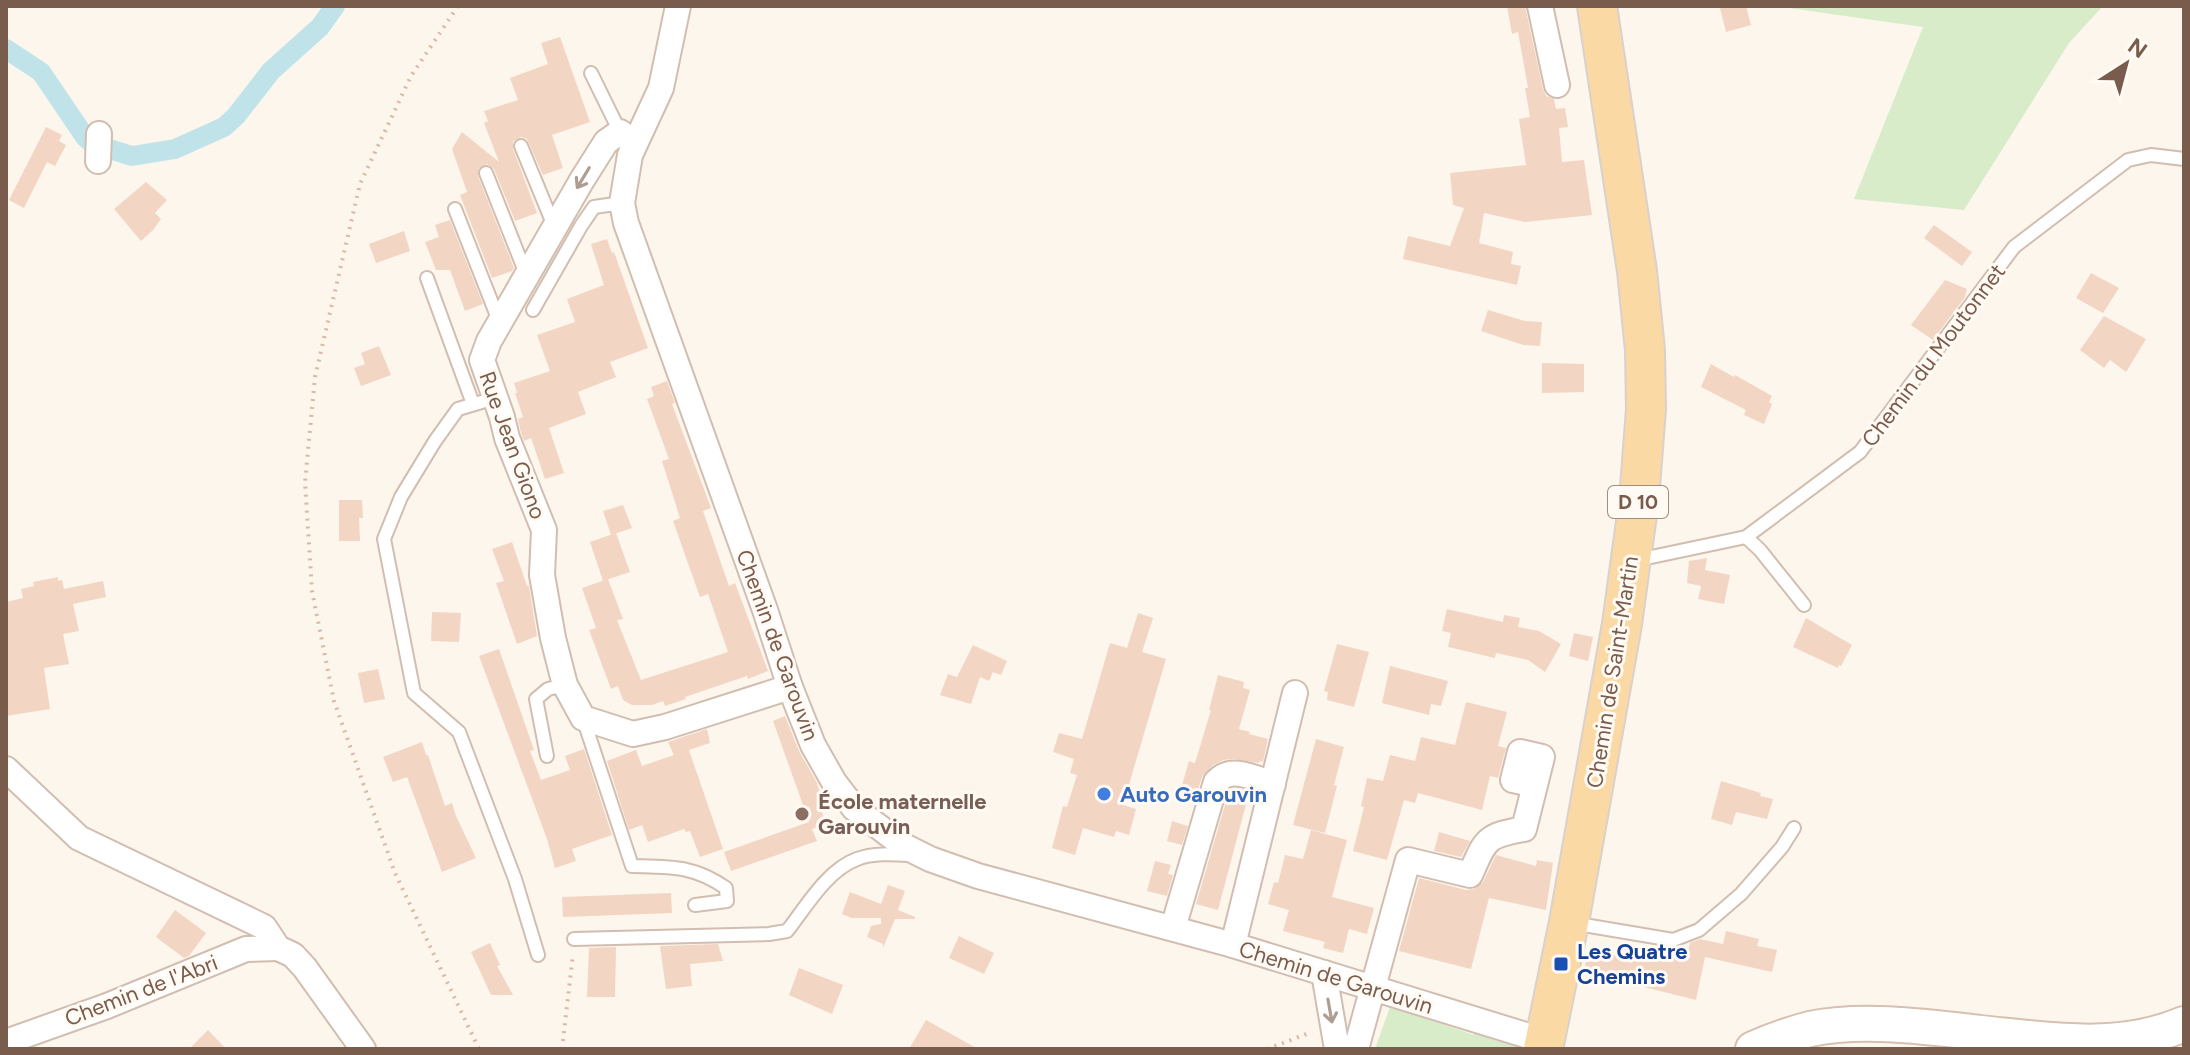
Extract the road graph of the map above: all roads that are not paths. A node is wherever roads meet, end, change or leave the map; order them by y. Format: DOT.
graph roads {
  1 [pos="678,6"];
  2 [pos="1540,6"];
  3 [pos="1597,6"];
  4 [pos="591,73"];
  5 [pos="1557,85"];
  6 [pos="99,134"];
  7 [pos="627,137"];
  8 [pos="521,146"];
  9 [pos="2184,159"];
  10 [pos="98,161"];
  11 [pos="486,173"];
  12 [pos="622,203"];
  13 [pos="455,209"];
  14 [pos="555,228"];
  15 [pos="527,277"];
  16 [pos="427,278"];
  17 [pos="533,310"];
  18 [pos="500,324"];
  19 [pos="484,401"];
  20 [pos="1746,537"];
  21 [pos="1630,562"];
  22 [pos="1804,605"];
  23 [pos="565,685"];
  24 [pos="790,687"];
  25 [pos="1295,693"];
  26 [pos="583,718"];
  27 [pos="547,756"];
  28 [pos="6,769"];
  29 [pos="1273,784"];
  30 [pos="1535,785"];
  31 [pos="1794,828"];
  32 [pos="923,855"];
  33 [pos="695,905"];
  34 [pos="1569,922"];
  35 [pos="1173,928"];
  36 [pos="574,939"];
  37 [pos="1233,945"];
  38 [pos="278,948"];
  39 [pos="538,955"];
  40 [pos="1324,973"];
  41 [pos="1372,988"];
  42 [pos="2184,1024"];
  43 [pos="6,1042"];
  44 [pos="1550,1046"];
  45 [pos="363,1049"];
  46 [pos="1337,1049"];
  47 [pos="1356,1049"];
  48 [pos="1753,1049"];
  1 -- 7 [label="street, Chemin de Garouvin"];
  2 -- 5 [label="street"];
  3 -- 21 [label="main road, Chemin de Saint-Martin / D 10"];
  4 -- 7 [label="lane"];
  6 -- 10 [label="street"];
  7 -- 12 [label="street, Chemin de Garouvin"];
  7 -- 14 [label="street, Rue Jean Giono, one-way"];
  8 -- 14 [label="lane"];
  9 -- 20 [label="lane, Chemin du Moutonnet"];
  11 -- 15 [label="lane"];
  12 -- 17 [label="lane"];
  12 -- 24 [label="street, Chemin de Garouvin"];
  13 -- 18 [label="lane"];
  14 -- 15 [label="street, Rue Jean Giono"];
  15 -- 18 [label="street, Rue Jean Giono"];
  16 -- 19 [label="lane"];
  18 -- 19 [label="street, Rue Jean Giono"];
  19 -- 23 [label="street, Rue Jean Giono"];
  19 -- 39 [label="lane"];
  20 -- 21 [label="lane, Chemin du Moutonnet"];
  20 -- 22 [label="lane"];
  21 -- 34 [label="main road, Chemin de Saint-Martin / D 10"];
  23 -- 26 [label="street, Rue Jean Giono"];
  23 -- 27 [label="lane"];
  24 -- 26 [label="street"];
  24 -- 32 [label="street, Chemin de Garouvin"];
  25 -- 29 [label="street"];
  26 -- 33 [label="lane"];
  28 -- 38 [label="street"];
  29 -- 35 [label="street"];
  29 -- 37 [label="street"];
  30 -- 41 [label="street"];
  31 -- 34 [label="lane"];
  32 -- 35 [label="street, Chemin de Garouvin"];
  32 -- 36 [label="lane"];
  34 -- 44 [label="main road, Chemin de Saint-Martin / D 10"];
  35 -- 37 [label="street, Chemin de Garouvin"];
  37 -- 40 [label="street, Chemin de Garouvin"];
  38 -- 43 [label="street, Chemin de l'Abri"];
  38 -- 45 [label="street"];
  40 -- 41 [label="street, Chemin de Garouvin"];
  40 -- 46 [label="street, one-way"];
  41 -- 44 [label="street, Chemin de Garouvin"];
  41 -- 47 [label="street"];
  42 -- 48 [label="street"];
}
